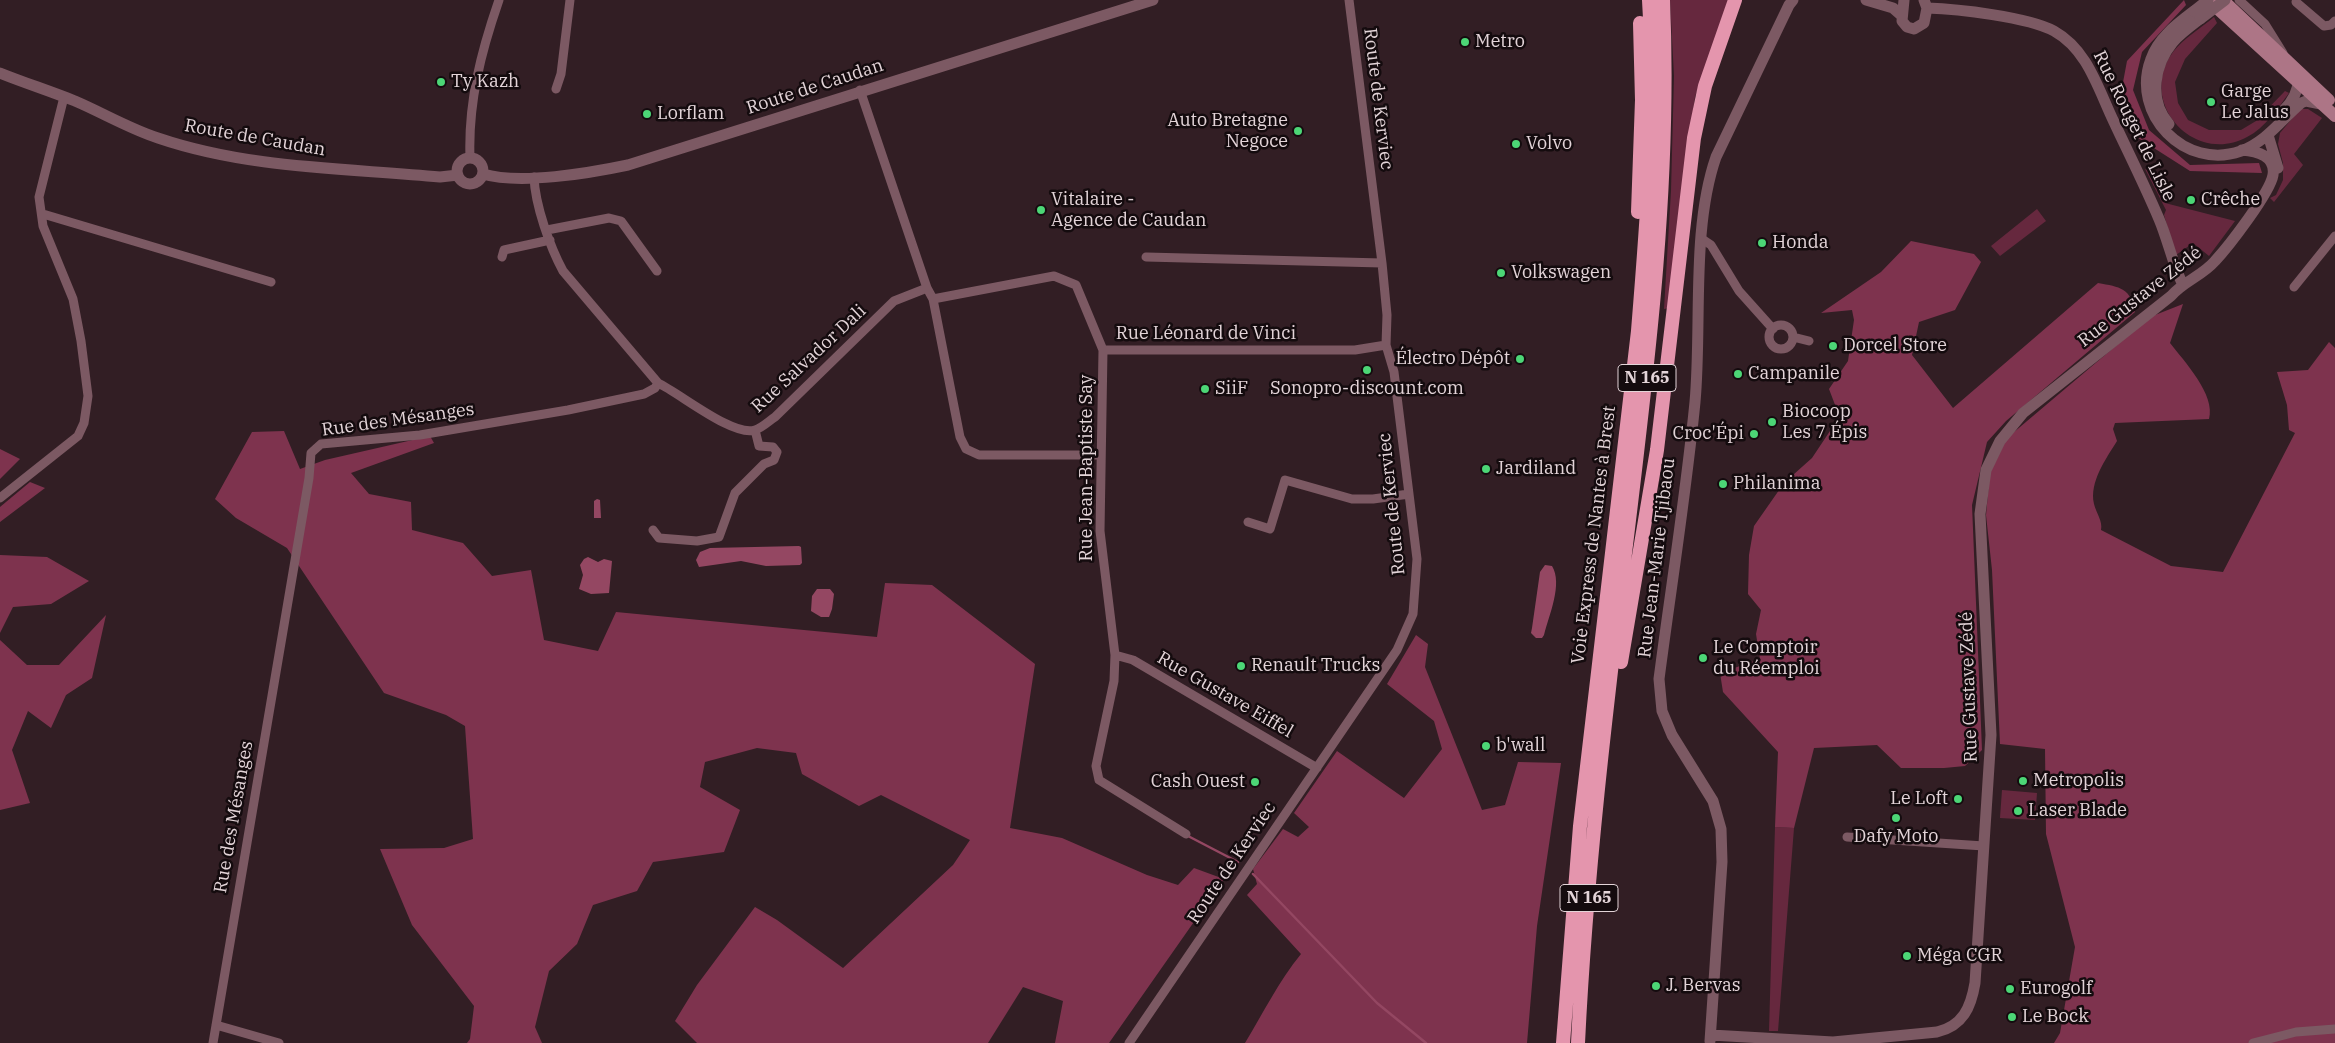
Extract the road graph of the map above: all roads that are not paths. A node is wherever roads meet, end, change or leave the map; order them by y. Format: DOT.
graph roads {
  1 [pos="499,0"];
  2 [pos="570,0"];
  3 [pos="1153,0"];
  4 [pos="1349,0"];
  5 [pos="1640,0"];
  6 [pos="1649,0"];
  7 [pos="1663,0"];
  8 [pos="1734,0"];
  9 [pos="1793,0"];
  10 [pos="1865,0"];
  11 [pos="1900,0"];
  12 [pos="1904,0"];
  13 [pos="2208,0"];
  14 [pos="2224,0"];
  15 [pos="2239,0"];
  16 [pos="2296,2"];
  17 [pos="1926,4"];
  18 [pos="1901,15"];
  19 [pos="2197,15"];
  20 [pos="2335,21"];
  21 [pos="2287,60"];
  22 [pos="0,73"];
  23 [pos="556,89"];
  24 [pos="2308,89"];
  25 [pos="860,90"];
  26 [pos="64,97"];
  27 [pos="2328,102"];
  28 [pos="2335,116"];
  29 [pos="2260,141"];
  30 [pos="470,158"];
  31 [pos="483,174"];
  32 [pos="458,175"];
  33 [pos="534,177"];
  34 [pos="2252,213"];
  35 [pos="43,214"];
  36 [pos="547,230"];
  37 [pos="1702,239"];
  38 [pos="550,240"];
  39 [pos="2334,241"];
  40 [pos="502,257"];
  41 [pos="1146,257"];
  42 [pos="1382,263"];
  43 [pos="657,271"];
  44 [pos="271,282"];
  45 [pos="2182,283"];
  46 [pos="2294,287"];
  47 [pos="927,288"];
  48 [pos="933,299"];
  49 [pos="1773,328"];
  50 [pos="1638,331"];
  51 [pos="1793,337"];
  52 [pos="1809,341"];
  53 [pos="1386,345"];
  54 [pos="1103,350"];
  55 [pos="658,383"];
  56 [pos="755,430"];
  57 [pos="1102,455"];
  58 [pos="1409,494"];
  59 [pos="0,498"];
  60 [pos="1248,522"];
  61 [pos="653,530"];
  62 [pos="1115,655"];
  63 [pos="1603,754"];
  64 [pos="1317,768"];
  65 [pos="1186,834"];
  66 [pos="1847,837"];
  67 [pos="1984,846"];
  68 [pos="216,1025"];
  69 [pos="2335,1029"];
  70 [pos="1710,1039"];
  71 [pos="1853,1041"];
  72 [pos="213,1043"];
  73 [pos="279,1043"];
  74 [pos="1129,1043"];
  75 [pos="1563,1043"];
  76 [pos="1578,1043"];
  77 [pos="2254,1043"];
  1 -- 30 [label="street"];
  2 -- 23 [label="street"];
  3 -- 25 [label="street, Route de Caudan"];
  4 -- 42 [label="street, Route de Kerviec"];
  5 -- 50 [label="highway, N 165"];
  6 -- 50 [label="highway, Voie Express de Nantes à Brest / N 165"];
  7 -- 63 [label="highway, Voie Express de Nantes à Brest / N 165"];
  8 -- 63 [label="highway"];
  9 -- 37 [label="street, Rue Jean-Marie Tjibaou"];
  10 -- 11 [label="street"];
  10 -- 18 [label="street"];
  12 -- 18 [label="street"];
  13 -- 19 [label="street, bridge"];
  13 -- 24 [label="main road"];
  14 -- 19 [label="street, bridge"];
  14 -- 21 [label="main road"];
  15 -- 21 [label="street"];
  16 -- 20 [label="street"];
  17 -- 18 [label="street"];
  17 -- 45 [label="street, Rue Rouget de Lisle"];
  19 -- 29 [label="street"];
  19 -- 29 [label="street"];
  21 -- 24 [label="main road"];
  22 -- 26 [label="street, Route de Caudan"];
  24 -- 27 [label="main road"];
  24 -- 29 [label="street"];
  24 -- 29 [label="street"];
  25 -- 33 [label="street, Route de Caudan"];
  25 -- 47 [label="street"];
  26 -- 32 [label="street, Route de Caudan"];
  26 -- 35 [label="street"];
  27 -- 28 [label="main road"];
  29 -- 34 [label="street"];
  29 -- 34 [label="street"];
  30 -- 31 [label="street"];
  30 -- 32 [label="street"];
  31 -- 32 [label="street, Route de Caudan"];
  31 -- 33 [label="street, Route de Caudan"];
  33 -- 36 [label="street"];
  34 -- 45 [label="street, Rue Gustave Zédé"];
  35 -- 44 [label="street"];
  35 -- 59 [label="street"];
  36 -- 38 [label="street"];
  36 -- 43 [label="street"];
  37 -- 49 [label="street"];
  37 -- 70 [label="street, Rue Jean-Marie Tjibaou"];
  38 -- 40 [label="street"];
  38 -- 55 [label="street"];
  39 -- 46 [label="street"];
  41 -- 42 [label="street"];
  42 -- 53 [label="street, Route de Kerviec"];
  45 -- 67 [label="street, Rue Gustave Zédé"];
  47 -- 48 [label="street"];
  47 -- 56 [label="street, Rue Salvador Dali"];
  48 -- 54 [label="street, Rue Léonard de Vinci"];
  48 -- 57 [label="street"];
  49 -- 51 [label="street"];
  49 -- 51 [label="street"];
  50 -- 75 [label="highway, Voie Express de Nantes à Brest / N 165"];
  51 -- 52 [label="street"];
  53 -- 54 [label="street, Rue Léonard de Vinci"];
  53 -- 58 [label="street, Route de Kerviec"];
  54 -- 57 [label="street, Rue Jean-Baptiste Say"];
  55 -- 56 [label="street, Rue Salvador Dali"];
  55 -- 68 [label="street, Rue des Mésanges"];
  56 -- 61 [label="street"];
  57 -- 62 [label="street, Rue Jean-Baptiste Say"];
  58 -- 60 [label="street"];
  58 -- 64 [label="street, Route de Kerviec"];
  62 -- 64 [label="street, Rue Gustave Eiffel"];
  62 -- 65 [label="street, Rue Jean-Baptiste Say"];
  63 -- 76 [label="highway, Voie Express de Nantes à Brest / N 165"];
  64 -- 74 [label="street, Route de Kerviec"];
  66 -- 67 [label="street"];
  67 -- 71 [label="street, Rue Gustave Zédé"];
  68 -- 72 [label="street, Rue des Mésanges"];
  68 -- 73 [label="street"];
  69 -- 77 [label="street"];
  70 -- 71 [label="street, Rue Gustave Zédé"];
}
